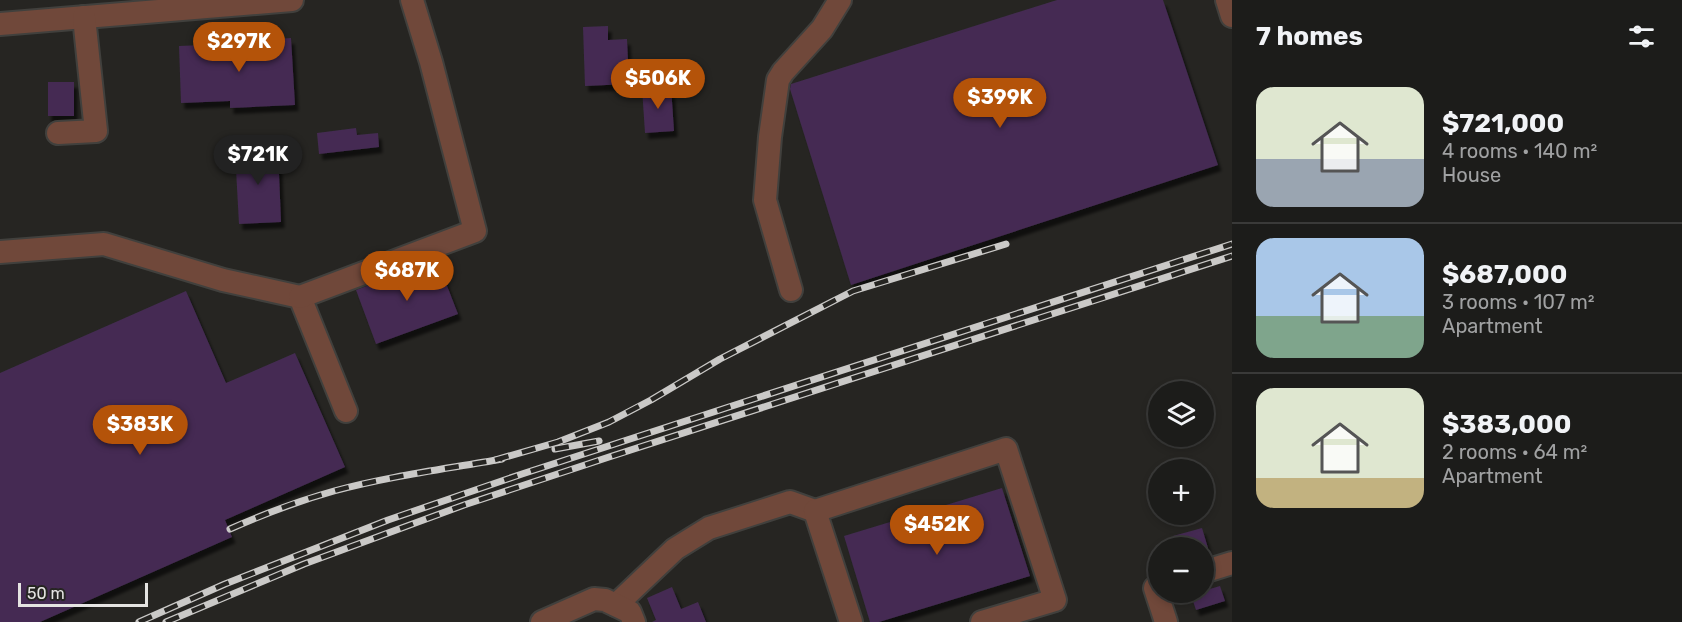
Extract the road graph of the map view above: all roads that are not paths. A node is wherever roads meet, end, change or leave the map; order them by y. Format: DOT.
graph roads {
  1 [pos="292,0"];
  2 [pos="412,0"];
  3 [pos="840,0"];
  4 [pos="1227,0"];
  5 [pos="202,3"];
  6 [pos="138,6"];
  7 [pos="80,10"];
  8 [pos="1232,16"];
  9 [pos="0,24"];
  10 [pos="58,133"];
  11 [pos="0,252"];
  12 [pos="791,290"];
  13 [pos="300,297"];
  14 [pos="346,411"];
  15 [pos="815,511"];
  16 [pos="1232,563"];
  17 [pos="1214,569"];
  18 [pos="1160,603"];
  19 [pos="616,605"];
  20 [pos="1030,615"];
  21 [pos="542,622"];
  22 [pos="634,622"];
  23 [pos="851,622"];
  24 [pos="982,622"];
  25 [pos="1166,622"];
  1 -- 5 [label="street"];
  2 -- 13 [label="street"];
  3 -- 12 [label="street"];
  4 -- 8 [label="street"];
  5 -- 6 [label="street"];
  6 -- 7 [label="street"];
  7 -- 9 [label="street"];
  7 -- 10 [label="street"];
  11 -- 13 [label="street"];
  13 -- 14 [label="street"];
  15 -- 19 [label="street"];
  15 -- 20 [label="street"];
  15 -- 23 [label="street"];
  16 -- 17 [label="street"];
  18 -- 25 [label="street"];
  19 -- 21 [label="street"];
  19 -- 22 [label="street"];
  20 -- 24 [label="street"];
}
